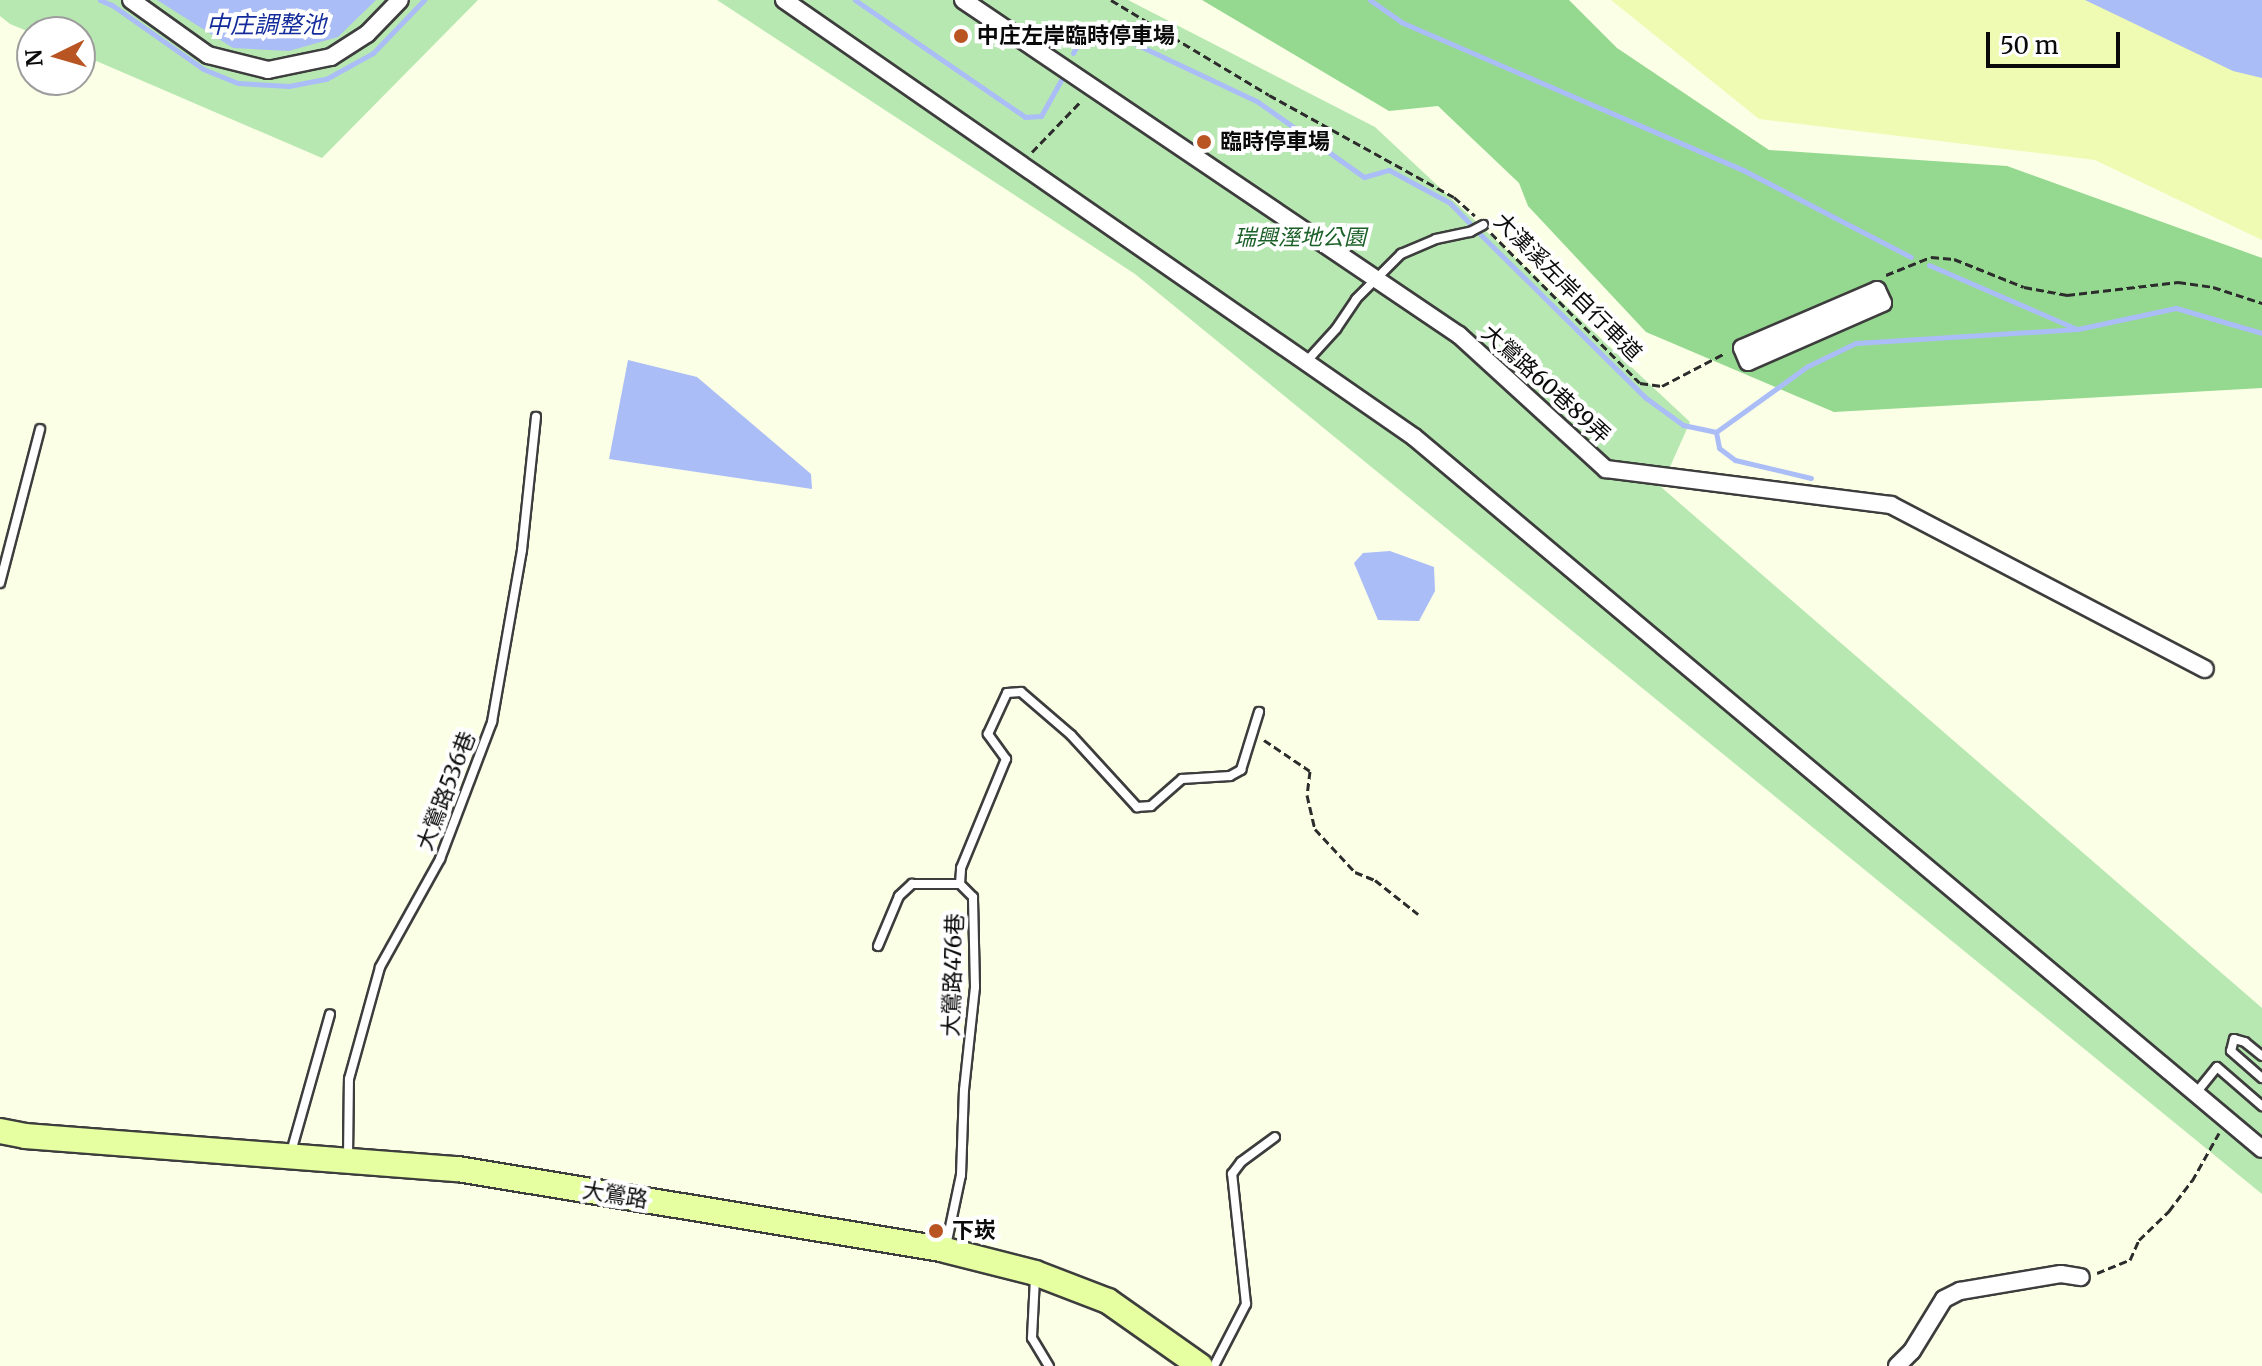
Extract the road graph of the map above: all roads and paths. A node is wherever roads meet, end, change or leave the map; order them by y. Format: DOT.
graph roads {
  1 [pos="131,0"];
  2 [pos="400,0"];
  3 [pos="784,0"];
  4 [pos="963,0"];
  5 [pos="1111,0"];
  6 [pos="1092,88"];
  7 [pos="1021,164"];
  8 [pos="1483,225"];
  9 [pos="1377,278"];
  10 [pos="1880,283"];
  11 [pos="2262,303"];
  12 [pos="1730,350"];
  13 [pos="1306,363"];
  14 [pos="536,417"];
  15 [pos="40,429"];
  16 [pos="0,583"];
  17 [pos="2205,669"];
  18 [pos="1259,712"];
  19 [pos="1255,734"];
  20 [pos="960,884"];
  21 [pos="1418,914"];
  22 [pos="878,946"];
  23 [pos="330,1014"];
  24 [pos="2262,1056"];
  25 [pos="2262,1078"];
  26 [pos="2195,1093"];
  27 [pos="2262,1106"];
  28 [pos="2227,1120"];
  29 [pos="0,1131"];
  30 [pos="1275,1137"];
  31 [pos="2262,1149"];
  32 [pos="290,1157"];
  33 [pos="348,1162"];
  34 [pos="945,1250"];
  35 [pos="1035,1273"];
  36 [pos="2081,1277"];
  37 [pos="1049,1366"];
  38 [pos="1200,1366"];
  39 [pos="1214,1366"];
  40 [pos="1897,1366"];
  1 -- 2 [label="street"];
  3 -- 7 [label="street"];
  4 -- 6 [label="street, 大鶯路60巷89弄"];
  5 -- 8 [label="path, 大漢溪左岸自行車道"];
  6 -- 7 [label="path"];
  6 -- 9 [label="street, 大鶯路60巷89弄"];
  7 -- 13 [label="street"];
  8 -- 9 [label="lane"];
  8 -- 12 [label="path, 大漢溪左岸自行車道"];
  9 -- 13 [label="lane"];
  9 -- 17 [label="street, 大鶯路60巷89弄"];
  10 -- 10 [label="street"];
  10 -- 11 [label="path"];
  13 -- 26 [label="street"];
  14 -- 33 [label="lane, 大鶯路536巷"];
  15 -- 16 [label="lane"];
  18 -- 19 [label="lane, 大鶯路476巷"];
  19 -- 20 [label="lane, 大鶯路476巷"];
  19 -- 21 [label="path"];
  20 -- 22 [label="lane"];
  20 -- 34 [label="lane, 大鶯路476巷"];
  23 -- 32 [label="lane"];
  24 -- 25 [label="lane"];
  26 -- 27 [label="lane"];
  26 -- 28 [label="street"];
  28 -- 31 [label="street"];
  28 -- 36 [label="path"];
  29 -- 32 [label="street, 大鶯路"];
  30 -- 39 [label="lane"];
  32 -- 33 [label="street, 大鶯路"];
  33 -- 34 [label="street, 大鶯路"];
  34 -- 35 [label="street, 大鶯路"];
  35 -- 37 [label="lane"];
  35 -- 38 [label="street, 大鶯路"];
  36 -- 40 [label="street"];
}
